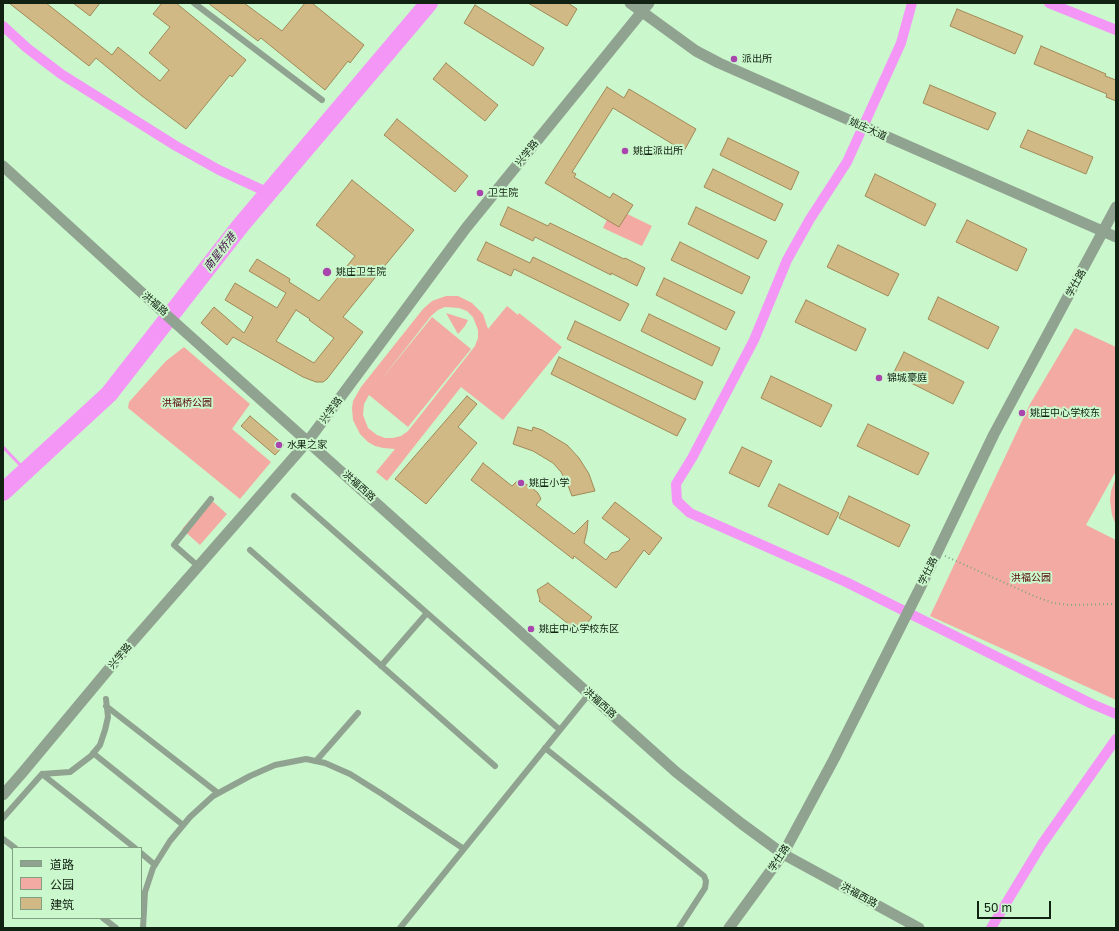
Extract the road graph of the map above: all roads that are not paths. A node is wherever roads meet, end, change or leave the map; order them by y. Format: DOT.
graph roads {
  1 [pos="194,3"];
  2 [pos="630,3"];
  3 [pos="645,7"];
  4 [pos="322,100"];
  5 [pos="3,166"];
  6 [pos="1116,207"];
  7 [pos="1103,232"];
  8 [pos="1116,237"];
  9 [pos="308,441"];
  10 [pos="294,496"];
  11 [pos="212,499"];
  12 [pos="250,550"];
  13 [pos="198,566"];
  14 [pos="427,613"];
  15 [pos="381,666"];
  16 [pos="589,694"];
  17 [pos="106,699"];
  18 [pos="106,706"];
  19 [pos="358,713"];
  20 [pos="560,730"];
  21 [pos="545,748"];
  22 [pos="93,754"];
  23 [pos="316,761"];
  24 [pos="495,766"];
  25 [pos="42,774"];
  26 [pos="218,793"];
  27 [pos="3,795"];
  28 [pos="3,818"];
  29 [pos="183,825"];
  30 [pos="3,839"];
  31 [pos="14,847"];
  32 [pos="134,847"];
  33 [pos="464,849"];
  34 [pos="142,854"];
  35 [pos="783,854"];
  36 [pos="155,864"];
  37 [pos="104,919"];
  38 [pos="116,928"];
  39 [pos="144,928"];
  40 [pos="400,928"];
  41 [pos="679,928"];
  42 [pos="729,928"];
  43 [pos="919,928"];
  1 -- 4 [label="lane"];
  2 -- 3 [label="street, 姚庄大道"];
  3 -- 7 [label="street, 姚庄大道"];
  3 -- 9 [label="street, 兴学路"];
  5 -- 9 [label="street, 洪福路"];
  6 -- 7 [label="street, 学仕路"];
  7 -- 8 [label="street, 姚庄大道"];
  7 -- 35 [label="street, 学仕路"];
  9 -- 13 [label="street, 兴学路"];
  9 -- 16 [label="street, 洪福西路"];
  10 -- 14 [label="lane"];
  11 -- 13 [label="lane"];
  12 -- 15 [label="lane"];
  13 -- 27 [label="street, 兴学路"];
  14 -- 15 [label="lane"];
  14 -- 20 [label="lane"];
  15 -- 24 [label="lane"];
  16 -- 20 [label="lane"];
  16 -- 35 [label="street, 洪福西路"];
  17 -- 18 [label="lane"];
  18 -- 22 [label="lane"];
  18 -- 26 [label="lane"];
  19 -- 23 [label="lane"];
  20 -- 21 [label="lane"];
  21 -- 33 [label="lane"];
  21 -- 41 [label="lane"];
  22 -- 25 [label="lane"];
  22 -- 29 [label="lane"];
  23 -- 26 [label="lane"];
  23 -- 33 [label="lane"];
  25 -- 28 [label="lane"];
  25 -- 32 [label="lane"];
  26 -- 29 [label="lane"];
  29 -- 36 [label="lane"];
  30 -- 31 [label="lane"];
  33 -- 40 [label="lane"];
  34 -- 36 [label="lane"];
  35 -- 42 [label="street, 学仕路"];
  35 -- 43 [label="street, 洪福西路"];
  36 -- 39 [label="lane"];
  37 -- 38 [label="lane"];
}
